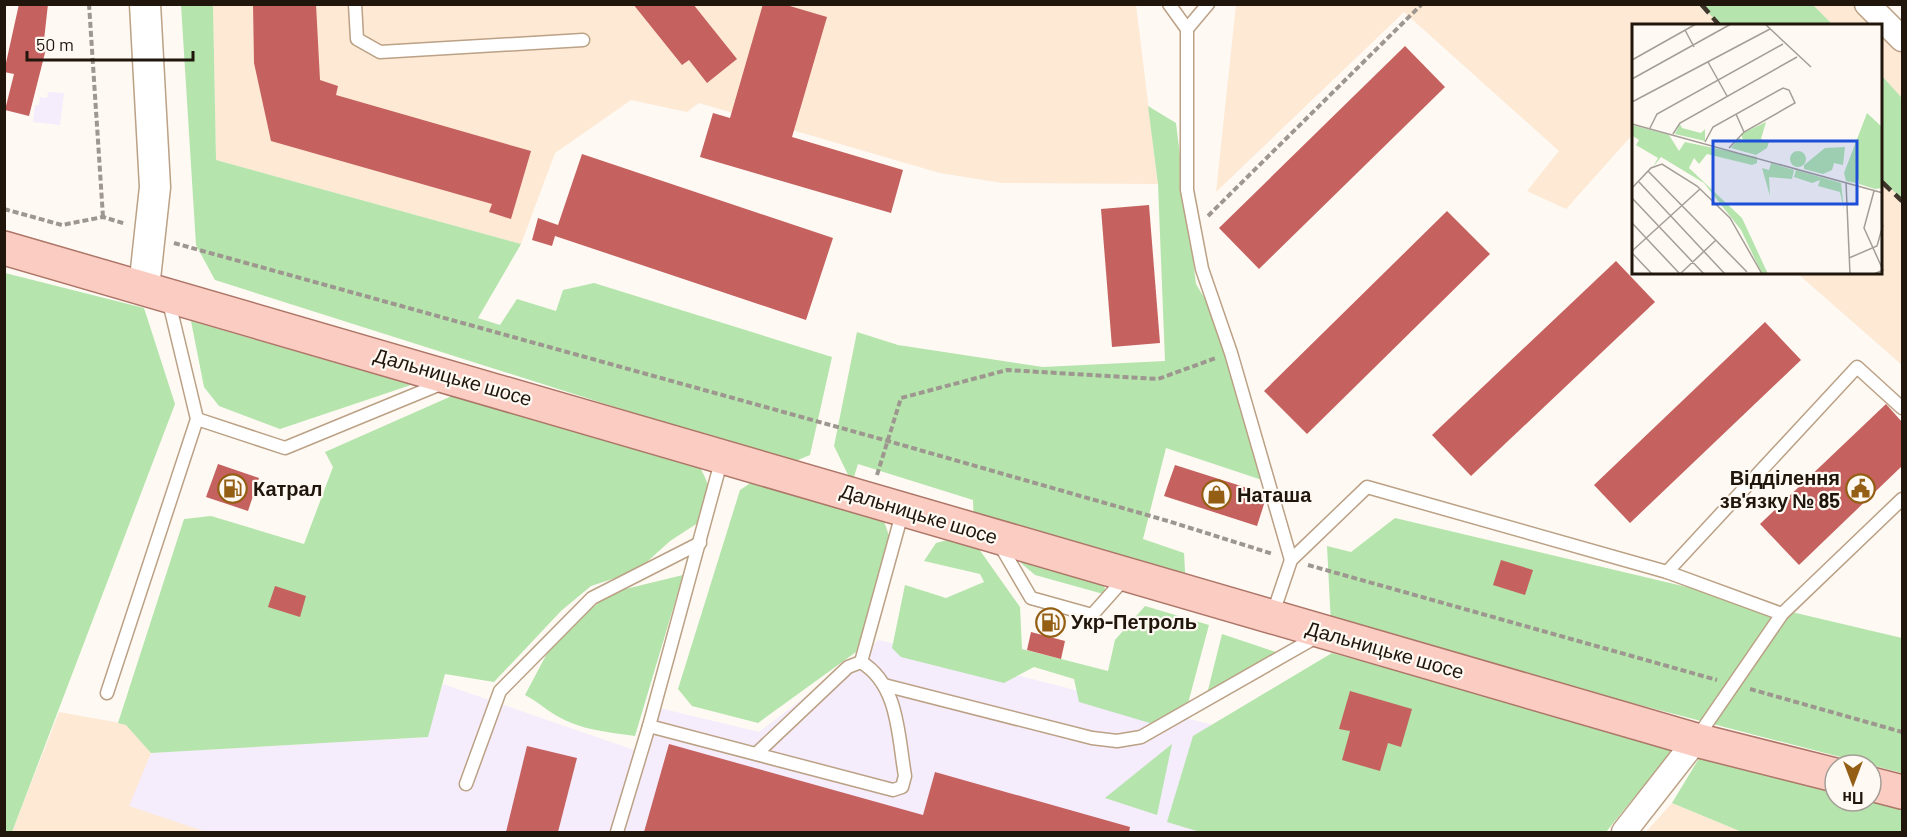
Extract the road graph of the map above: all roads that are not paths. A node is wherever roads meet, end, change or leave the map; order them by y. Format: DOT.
graph roads {
  1 [pos="145,4"];
  2 [pos="355,4"];
  3 [pos="1169,4"];
  4 [pos="1208,4"];
  5 [pos="1867,4"];
  6 [pos="1187,29"];
  7 [pos="1902,39"];
  8 [pos="583,40"];
  9 [pos="4,248"];
  10 [pos="156,291"];
  11 [pos="457,378"];
  12 [pos="1902,408"];
  13 [pos="197,420"];
  14 [pos="723,455"];
  15 [pos="1902,499"];
  16 [pos="903,509"];
  17 [pos="997,538"];
  18 [pos="700,543"];
  19 [pos="1291,560"];
  20 [pos="1667,572"];
  21 [pos="1127,576"];
  22 [pos="1782,614"];
  23 [pos="1272,618"];
  24 [pos="1324,633"];
  25 [pos="861,662"];
  26 [pos="884,685"];
  27 [pos="107,693"];
  28 [pos="649,726"];
  29 [pos="1696,740"];
  30 [pos="756,754"];
  31 [pos="1823,772"];
  32 [pos="466,784"];
  33 [pos="1883,787"];
  34 [pos="1902,792"];
  35 [pos="617,832"];
  36 [pos="1624,832"];
  1 -- 10 [label="street"];
  2 -- 8 [label="lane"];
  3 -- 6 [label="lane"];
  4 -- 6 [label="lane"];
  5 -- 7 [label="street"];
  6 -- 19 [label="lane"];
  9 -- 10 [label="main road, Дальницьке шосе"];
  10 -- 11 [label="main road, Дальницьке шосе"];
  10 -- 13 [label="lane"];
  11 -- 13 [label="lane"];
  11 -- 14 [label="main road, Дальницьке шосе"];
  12 -- 20 [label="lane"];
  13 -- 27 [label="lane"];
  14 -- 16 [label="main road, Дальницьке шосе"];
  14 -- 18 [label="lane"];
  15 -- 22 [label="lane"];
  16 -- 17 [label="main road, Дальницьке шосе"];
  16 -- 25 [label="lane"];
  17 -- 21 [label="main road, Дальницьке шосе"];
  17 -- 21 [label="lane"];
  18 -- 28 [label="lane"];
  18 -- 32 [label="lane"];
  19 -- 20 [label="lane"];
  19 -- 23 [label="lane"];
  20 -- 22 [label="lane"];
  21 -- 23 [label="main road, Дальницьке шосе"];
  22 -- 29 [label="lane"];
  23 -- 24 [label="main road, Дальницьке шосе"];
  24 -- 26 [label="lane"];
  24 -- 29 [label="main road, Дальницьке шосе"];
  25 -- 26 [label="lane"];
  25 -- 30 [label="lane"];
  26 -- 30 [label="lane"];
  28 -- 30 [label="lane"];
  28 -- 35 [label="lane"];
  29 -- 31 [label="main road, Дальницьке шосе"];
  29 -- 36 [label="street"];
  33 -- 34 [label="main road"];
}
